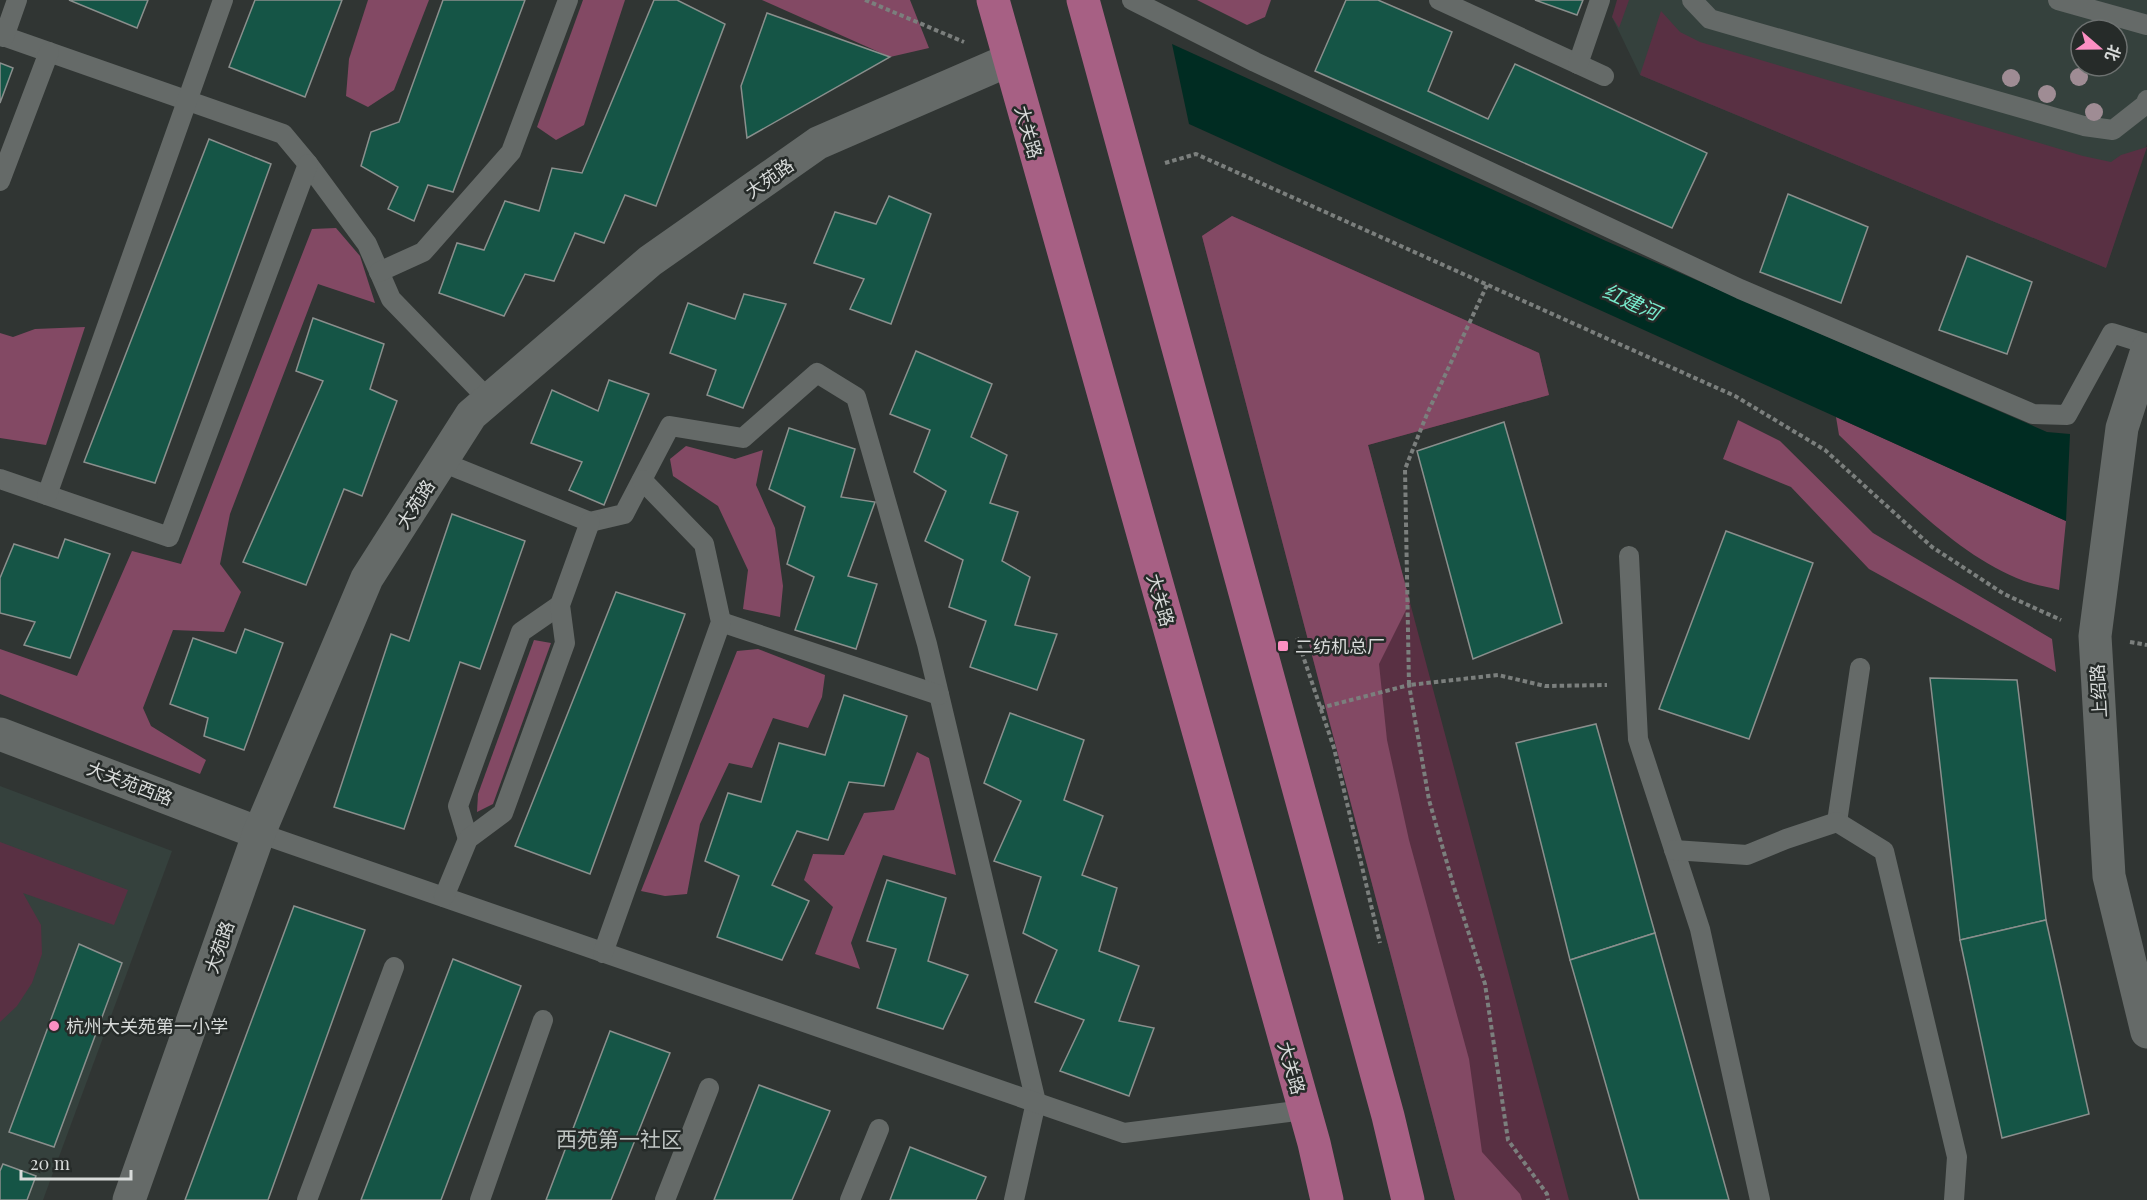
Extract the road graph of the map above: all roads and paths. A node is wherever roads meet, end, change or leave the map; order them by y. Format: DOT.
graph roads {
  1 [pos="17,0"];
  2 [pos="223,0"];
  3 [pos="568,0"];
  4 [pos="865,0"];
  5 [pos="993,0"];
  6 [pos="1083,0"];
  7 [pos="1132,0"];
  8 [pos="1439,0"];
  9 [pos="1600,0"];
  10 [pos="1692,0"];
  11 [pos="2058,0"];
  12 [pos="2147,25"];
  13 [pos="2,36"];
  14 [pos="49,52"];
  15 [pos="1009,60"];
  16 [pos="1578,64"];
  17 [pos="1604,76"];
  18 [pos="2147,100"];
  19 [pos="188,101"];
  20 [pos="308,164"];
  21 [pos="1131,173"];
  22 [pos="0,181"];
  23 [pos="379,272"];
  24 [pos="1487,285"];
  25 [pos="2147,344"];
  26 [pos="2147,350"];
  27 [pos="489,400"];
  28 [pos="442,462"];
  29 [pos="0,479"];
  30 [pos="642,480"];
  31 [pos="47,495"];
  32 [pos="590,522"];
  33 [pos="1629,556"];
  34 [pos="560,605"];
  35 [pos="721,622"];
  36 [pos="2095,636"];
  37 [pos="1860,668"];
  38 [pos="1409,685"];
  39 [pos="1635,685"];
  40 [pos="939,695"];
  41 [pos="1280,719"];
  42 [pos="0,734"];
  43 [pos="1837,822"];
  44 [pos="259,833"];
  45 [pos="468,838"];
  46 [pos="1674,850"];
  47 [pos="444,897"];
  48 [pos="603,953"];
  49 [pos="394,967"];
  50 [pos="543,1020"];
  51 [pos="2147,1032"];
  52 [pos="710,1088"];
  53 [pos="1036,1102"];
  54 [pos="1304,1110"];
  55 [pos="879,1129"];
  56 [pos="129,1200"];
  57 [pos="307,1200"];
  58 [pos="480,1200"];
  59 [pos="665,1200"];
  60 [pos="850,1200"];
  61 [pos="1014,1200"];
  62 [pos="1327,1200"];
  63 [pos="1408,1200"];
  64 [pos="1548,1200"];
  65 [pos="1760,1200"];
  66 [pos="1954,1200"];
  1 -- 13 [label="lane"];
  2 -- 19 [label="lane"];
  3 -- 23 [label="lane"];
  4 -- 15 [label="path"];
  5 -- 15 [label="main road, 大关路"];
  6 -- 21 [label="main road"];
  7 -- 25 [label="lane"];
  8 -- 16 [label="lane"];
  9 -- 16 [label="lane"];
  10 -- 18 [label="lane"];
  11 -- 12 [label="lane"];
  13 -- 14 [label="lane"];
  14 -- 19 [label="lane"];
  14 -- 22 [label="lane"];
  15 -- 27 [label="street, 大苑路"];
  15 -- 54 [label="main road, 大关路"];
  16 -- 17 [label="lane"];
  19 -- 20 [label="lane"];
  19 -- 31 [label="lane"];
  20 -- 23 [label="lane"];
  20 -- 31 [label="lane"];
  21 -- 24 [label="path"];
  21 -- 41 [label="main road"];
  23 -- 27 [label="lane"];
  24 -- 36 [label="path"];
  24 -- 38 [label="path"];
  26 -- 36 [label="street, 上绍路"];
  27 -- 28 [label="street, 大苑路"];
  28 -- 32 [label="lane"];
  28 -- 44 [label="street, 大苑路"];
  29 -- 31 [label="lane"];
  30 -- 32 [label="lane"];
  30 -- 35 [label="lane"];
  30 -- 40 [label="lane"];
  32 -- 34 [label="lane"];
  33 -- 39 [label="lane"];
  34 -- 45 [label="lane"];
  34 -- 45 [label="lane"];
  35 -- 40 [label="lane"];
  35 -- 48 [label="lane"];
  36 -- 51 [label="street, 上绍路"];
  37 -- 43 [label="lane"];
  38 -- 39 [label="path"];
  38 -- 41 [label="path"];
  38 -- 64 [label="path"];
  39 -- 46 [label="lane"];
  40 -- 53 [label="lane"];
  41 -- 63 [label="main road"];
  42 -- 44 [label="street, 大关苑西路"];
  43 -- 46 [label="lane"];
  43 -- 66 [label="lane"];
  44 -- 47 [label="lane"];
  44 -- 56 [label="street, 大苑路"];
  45 -- 47 [label="lane"];
  46 -- 65 [label="lane"];
  47 -- 48 [label="lane"];
  48 -- 53 [label="lane"];
  49 -- 57 [label="lane"];
  50 -- 58 [label="lane"];
  52 -- 59 [label="lane"];
  53 -- 54 [label="lane"];
  53 -- 61 [label="lane"];
  54 -- 62 [label="main road, 大关路"];
  55 -- 60 [label="lane"];
}
